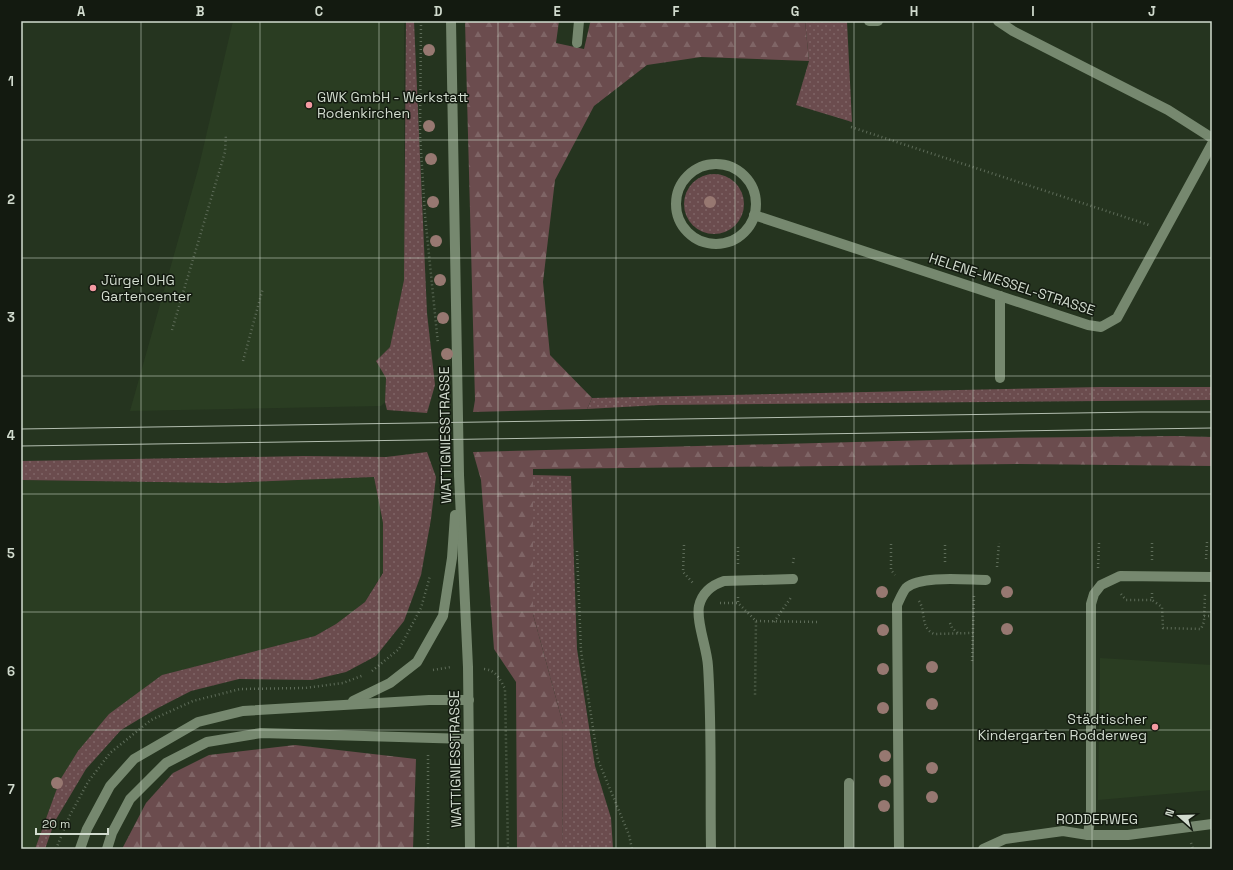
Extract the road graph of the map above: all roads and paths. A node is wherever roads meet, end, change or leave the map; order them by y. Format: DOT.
graph roads {
  1 [pos="421,21"];
  2 [pos="451,21"];
  3 [pos="579,21"];
  4 [pos="869,21"];
  5 [pos="878,21"];
  6 [pos="998,21"];
  7 [pos="577,43"];
  8 [pos="852,127"];
  9 [pos="226,134"];
  10 [pos="1212,138"];
  11 [pos="1212,144"];
  12 [pos="754,215"];
  13 [pos="1164,230"];
  14 [pos="263,288"];
  15 [pos="1000,296"];
  16 [pos="172,330"];
  17 [pos="438,348"];
  18 [pos="243,361"];
  19 [pos="1000,378"];
  20 [pos="458,475"];
  21 [pos="945,543"];
  22 [pos="738,544"];
  23 [pos="891,544"];
  24 [pos="577,551"];
  25 [pos="432,570"];
  26 [pos="1212,577"];
  27 [pos="793,579"];
  28 [pos="738,580"];
  29 [pos="957,580"];
  30 [pos="986,580"];
  31 [pos="907,588"];
  32 [pos="1204,616"];
  33 [pos="1212,616"];
  34 [pos="756,621"];
  35 [pos="819,622"];
  36 [pos="950,623"];
  37 [pos="958,633"];
  38 [pos="973,633"];
  39 [pos="972,661"];
  40 [pos="468,667"];
  41 [pos="428,671"];
  42 [pos="755,696"];
  43 [pos="469,700"];
  44 [pos="347,704"];
  45 [pos="428,738"];
  46 [pos="468,739"];
  47 [pos="849,783"];
  48 [pos="1212,824"];
  49 [pos="1088,835"];
  50 [pos="56,849"];
  51 [pos="80,849"];
  52 [pos="107,849"];
  53 [pos="428,849"];
  54 [pos="470,849"];
  55 [pos="508,849"];
  56 [pos="632,849"];
  57 [pos="711,849"];
  58 [pos="849,849"];
  59 [pos="899,849"];
  60 [pos="983,849"];
  1 -- 17 [label="path"];
  2 -- 20 [label="street, WATTIGNIESSTRASSE"];
  3 -- 7 [label="street"];
  4 -- 5 [label="street"];
  6 -- 10 [label="street"];
  8 -- 13 [label="path"];
  9 -- 16 [label="path"];
  11 -- 13 [label="street, HELENE-WESSEL-STRASSE"];
  12 -- 12 [label="street"];
  12 -- 15 [label="street, HELENE-WESSEL-STRASSE"];
  13 -- 15 [label="street, HELENE-WESSEL-STRASSE"];
  14 -- 18 [label="path"];
  15 -- 19 [label="street"];
  20 -- 40 [label="street, WATTIGNIESSTRASSE"];
  20 -- 44 [label="street"];
  21 -- 29 [label="path"];
  22 -- 28 [label="path"];
  23 -- 31 [label="path"];
  24 -- 56 [label="path"];
  25 -- 50 [label="path"];
  26 -- 49 [label="street"];
  27 -- 28 [label="street"];
  28 -- 34 [label="path"];
  28 -- 57 [label="street"];
  29 -- 30 [label="street"];
  29 -- 31 [label="street"];
  29 -- 38 [label="path"];
  31 -- 37 [label="path"];
  31 -- 59 [label="street"];
  32 -- 33 [label="path"];
  34 -- 35 [label="path"];
  34 -- 42 [label="path"];
  36 -- 37 [label="path"];
  37 -- 38 [label="path"];
  38 -- 39 [label="path"];
  40 -- 41 [label="path"];
  40 -- 43 [label="street, WATTIGNIESSTRASSE"];
  40 -- 55 [label="path"];
  43 -- 44 [label="street"];
  43 -- 46 [label="street, WATTIGNIESSTRASSE"];
  44 -- 51 [label="street"];
  45 -- 46 [label="street"];
  45 -- 52 [label="street"];
  45 -- 53 [label="path"];
  46 -- 54 [label="street, WATTIGNIESSTRASSE"];
  47 -- 58 [label="street"];
  48 -- 49 [label="street, RODDERWEG"];
  49 -- 60 [label="street, RODDERWEG"];
}
